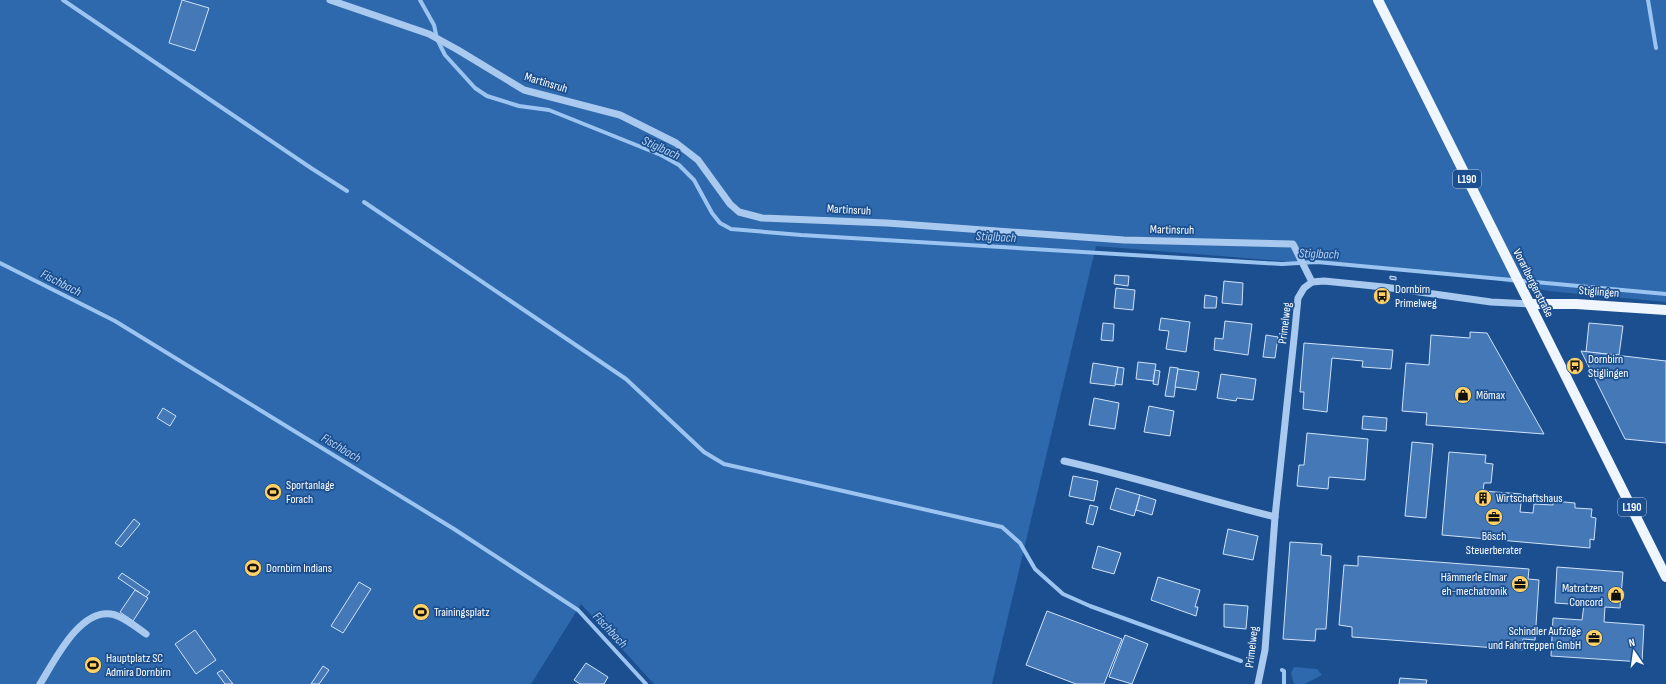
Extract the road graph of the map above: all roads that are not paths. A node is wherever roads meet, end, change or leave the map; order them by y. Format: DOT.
graph roads {
  1 [pos="330,0"];
  2 [pos="1378,0"];
  3 [pos="1312,282"];
  4 [pos="1527,300"];
  5 [pos="1666,310"];
  6 [pos="1064,461"];
  7 [pos="1275,517"];
  8 [pos="1666,577"];
  9 [pos="146,634"];
  10 [pos="40,684"];
  11 [pos="1258,684"];
  1 -- 3 [label="street, Martinsruh"];
  2 -- 4 [label="main road, Vorarlbergerstraße / L190"];
  3 -- 4 [label="street"];
  3 -- 7 [label="street, Primelweg"];
  4 -- 5 [label="main road, Stiglingen"];
  4 -- 8 [label="main road, Vorarlbergerstraße / L190"];
  6 -- 7 [label="street"];
  7 -- 11 [label="street, Primelweg"];
  9 -- 10 [label="street"];
}
